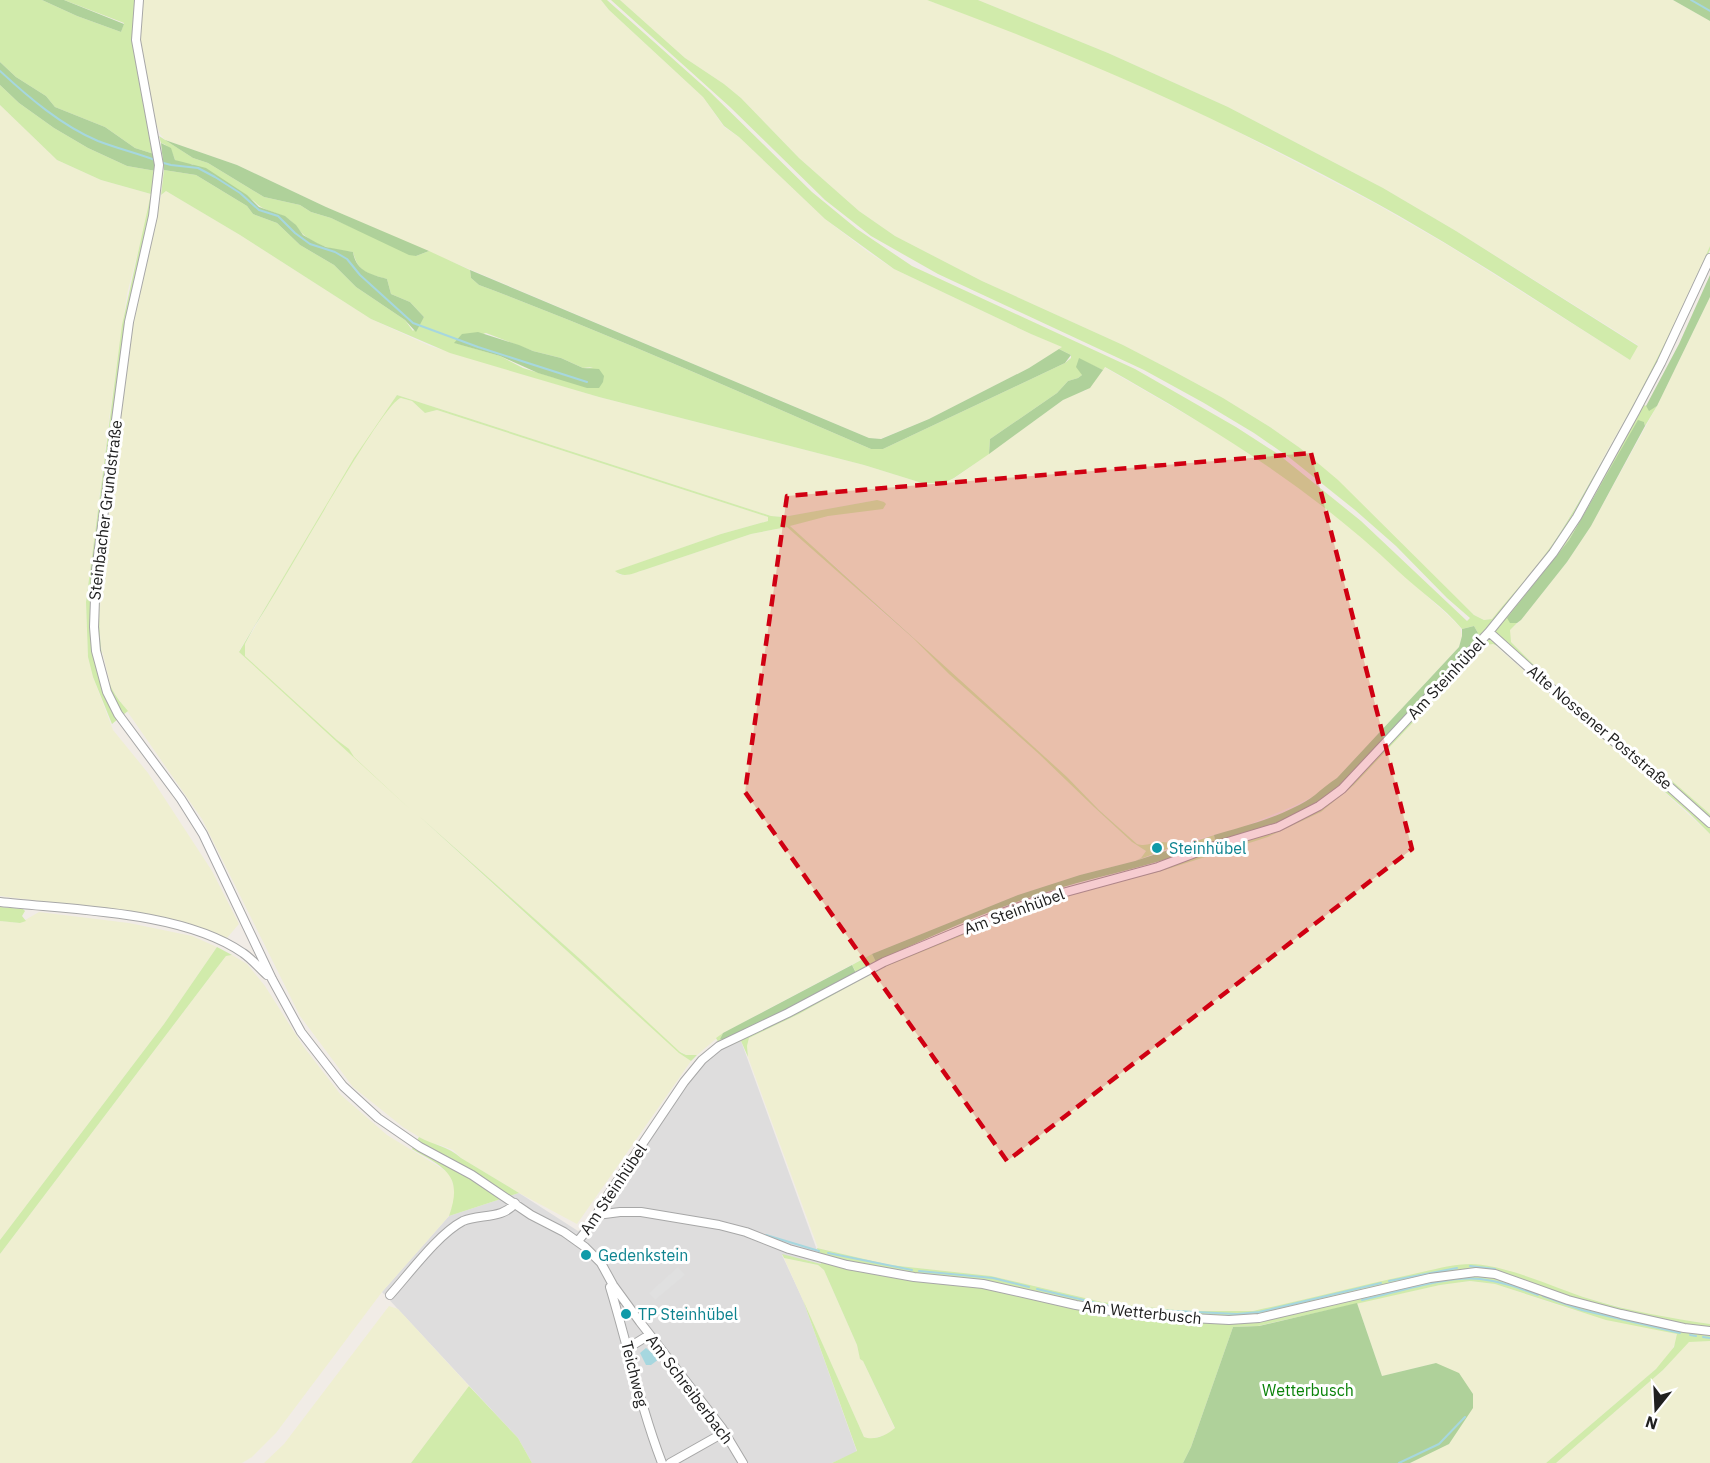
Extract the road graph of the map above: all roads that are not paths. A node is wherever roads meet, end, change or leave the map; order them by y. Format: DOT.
graph roads {
  1 [pos="139,0"];
  2 [pos="1710,258"];
  3 [pos="1489,632"];
  4 [pos="1710,823"];
  5 [pos="0,902"];
  6 [pos="254,942"];
  7 [pos="243,953"];
  8 [pos="272,979"];
  9 [pos="506,1197"];
  10 [pos="515,1203"];
  11 [pos="597,1215"];
  12 [pos="578,1241"];
  13 [pos="613,1286"];
  14 [pos="390,1294"];
  15 [pos="1710,1331"];
  16 [pos="649,1335"];
  17 [pos="628,1348"];
  18 [pos="725,1432"];
  19 [pos="662,1463"];
  20 [pos="670,1463"];
  21 [pos="742,1463"];
  1 -- 6 [label="street, Steinbacher Grundstraße"];
  2 -- 3 [label="street, Am Steinhübel"];
  3 -- 4 [label="street, Alte Nossener Poststraße"];
  3 -- 11 [label="street, Am Steinhübel"];
  5 -- 7 [label="street"];
  6 -- 7 [label="street"];
  6 -- 8 [label="street, Steinbacher Grundstraße"];
  7 -- 8 [label="street"];
  8 -- 9 [label="street, Steinbacher Grundstraße"];
  9 -- 10 [label="street, Am Schreiberbach"];
  10 -- 12 [label="street, Am Schreiberbach"];
  10 -- 14 [label="street"];
  11 -- 12 [label="street, Am Steinhübel"];
  11 -- 15 [label="street, Am Wetterbusch"];
  12 -- 13 [label="street, Am Schreiberbach"];
  13 -- 16 [label="street, Am Schreiberbach"];
  13 -- 17 [label="street, Teichweg"];
  16 -- 17 [label="street"];
  16 -- 18 [label="street, Am Schreiberbach"];
  17 -- 19 [label="street, Teichweg"];
  18 -- 20 [label="street"];
  18 -- 21 [label="street, Am Schreiberbach"];
}
